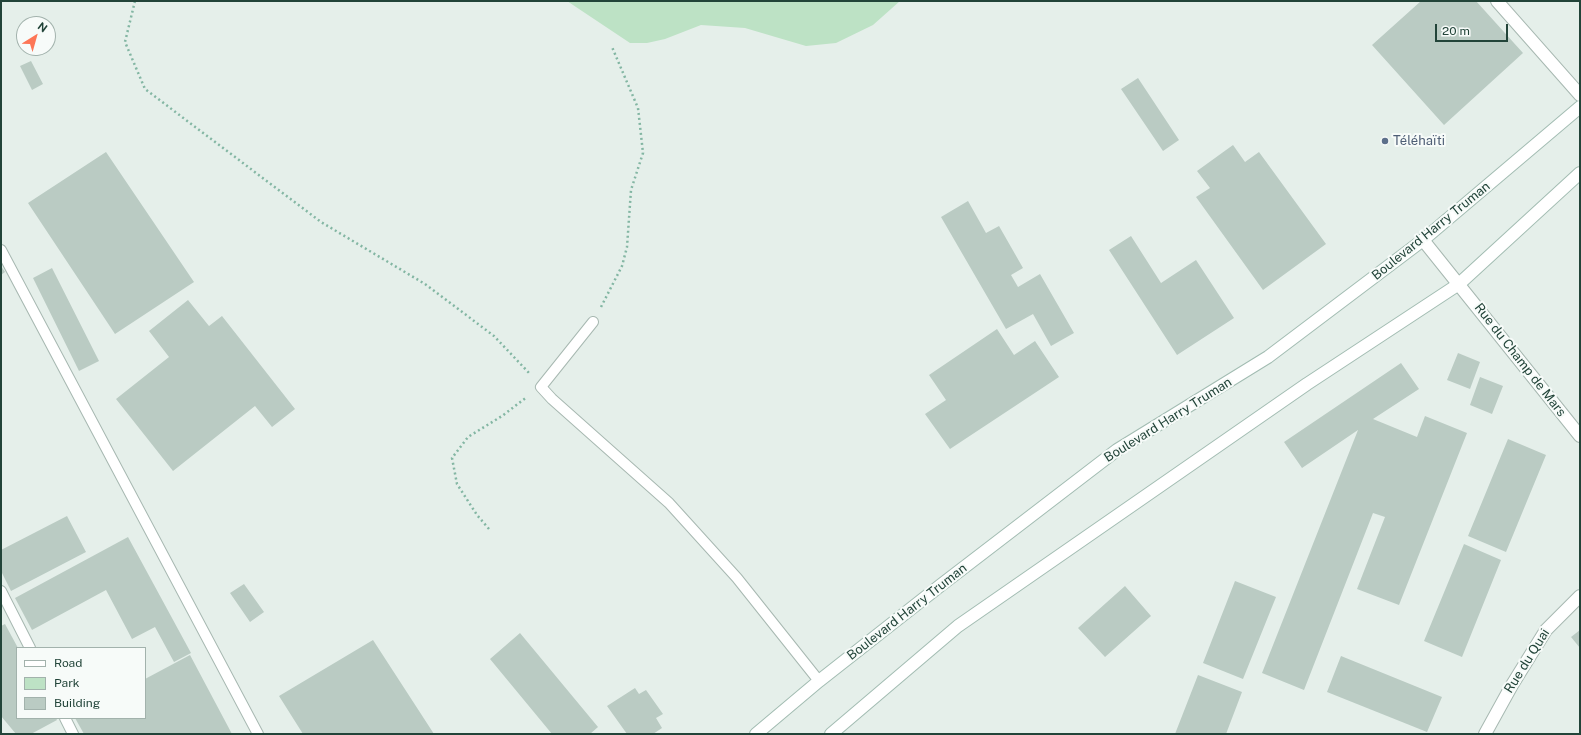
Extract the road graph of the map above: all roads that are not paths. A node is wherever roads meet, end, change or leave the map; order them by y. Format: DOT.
graph roads {
  1 [pos="1497,1"];
  2 [pos="1580,95"];
  3 [pos="1580,107"];
  4 [pos="1580,173"];
  5 [pos="1423,240"];
  6 [pos="1,250"];
  7 [pos="1459,284"];
  8 [pos="593,322"];
  9 [pos="1580,436"];
  10 [pos="1,591"];
  11 [pos="1580,596"];
  12 [pos="29,647"];
  13 [pos="819,681"];
  14 [pos="66,719"];
  15 [pos="73,734"];
  16 [pos="258,734"];
  17 [pos="756,734"];
  18 [pos="831,734"];
  19 [pos="1485,734"];
  1 -- 2 [label="main road"];
  3 -- 5 [label="main road, Boulevard Harry Truman"];
  4 -- 7 [label="main road"];
  5 -- 7 [label="main road, Rue du Champ de Mars"];
  5 -- 13 [label="main road, Boulevard Harry Truman"];
  6 -- 16 [label="lane"];
  7 -- 9 [label="main road, Rue du Champ de Mars"];
  7 -- 18 [label="main road"];
  8 -- 13 [label="lane"];
  10 -- 12 [label="lane"];
  11 -- 19 [label="main road, Rue du Quai"];
  13 -- 17 [label="main road, Boulevard Harry Truman"];
  14 -- 15 [label="lane"];
}
